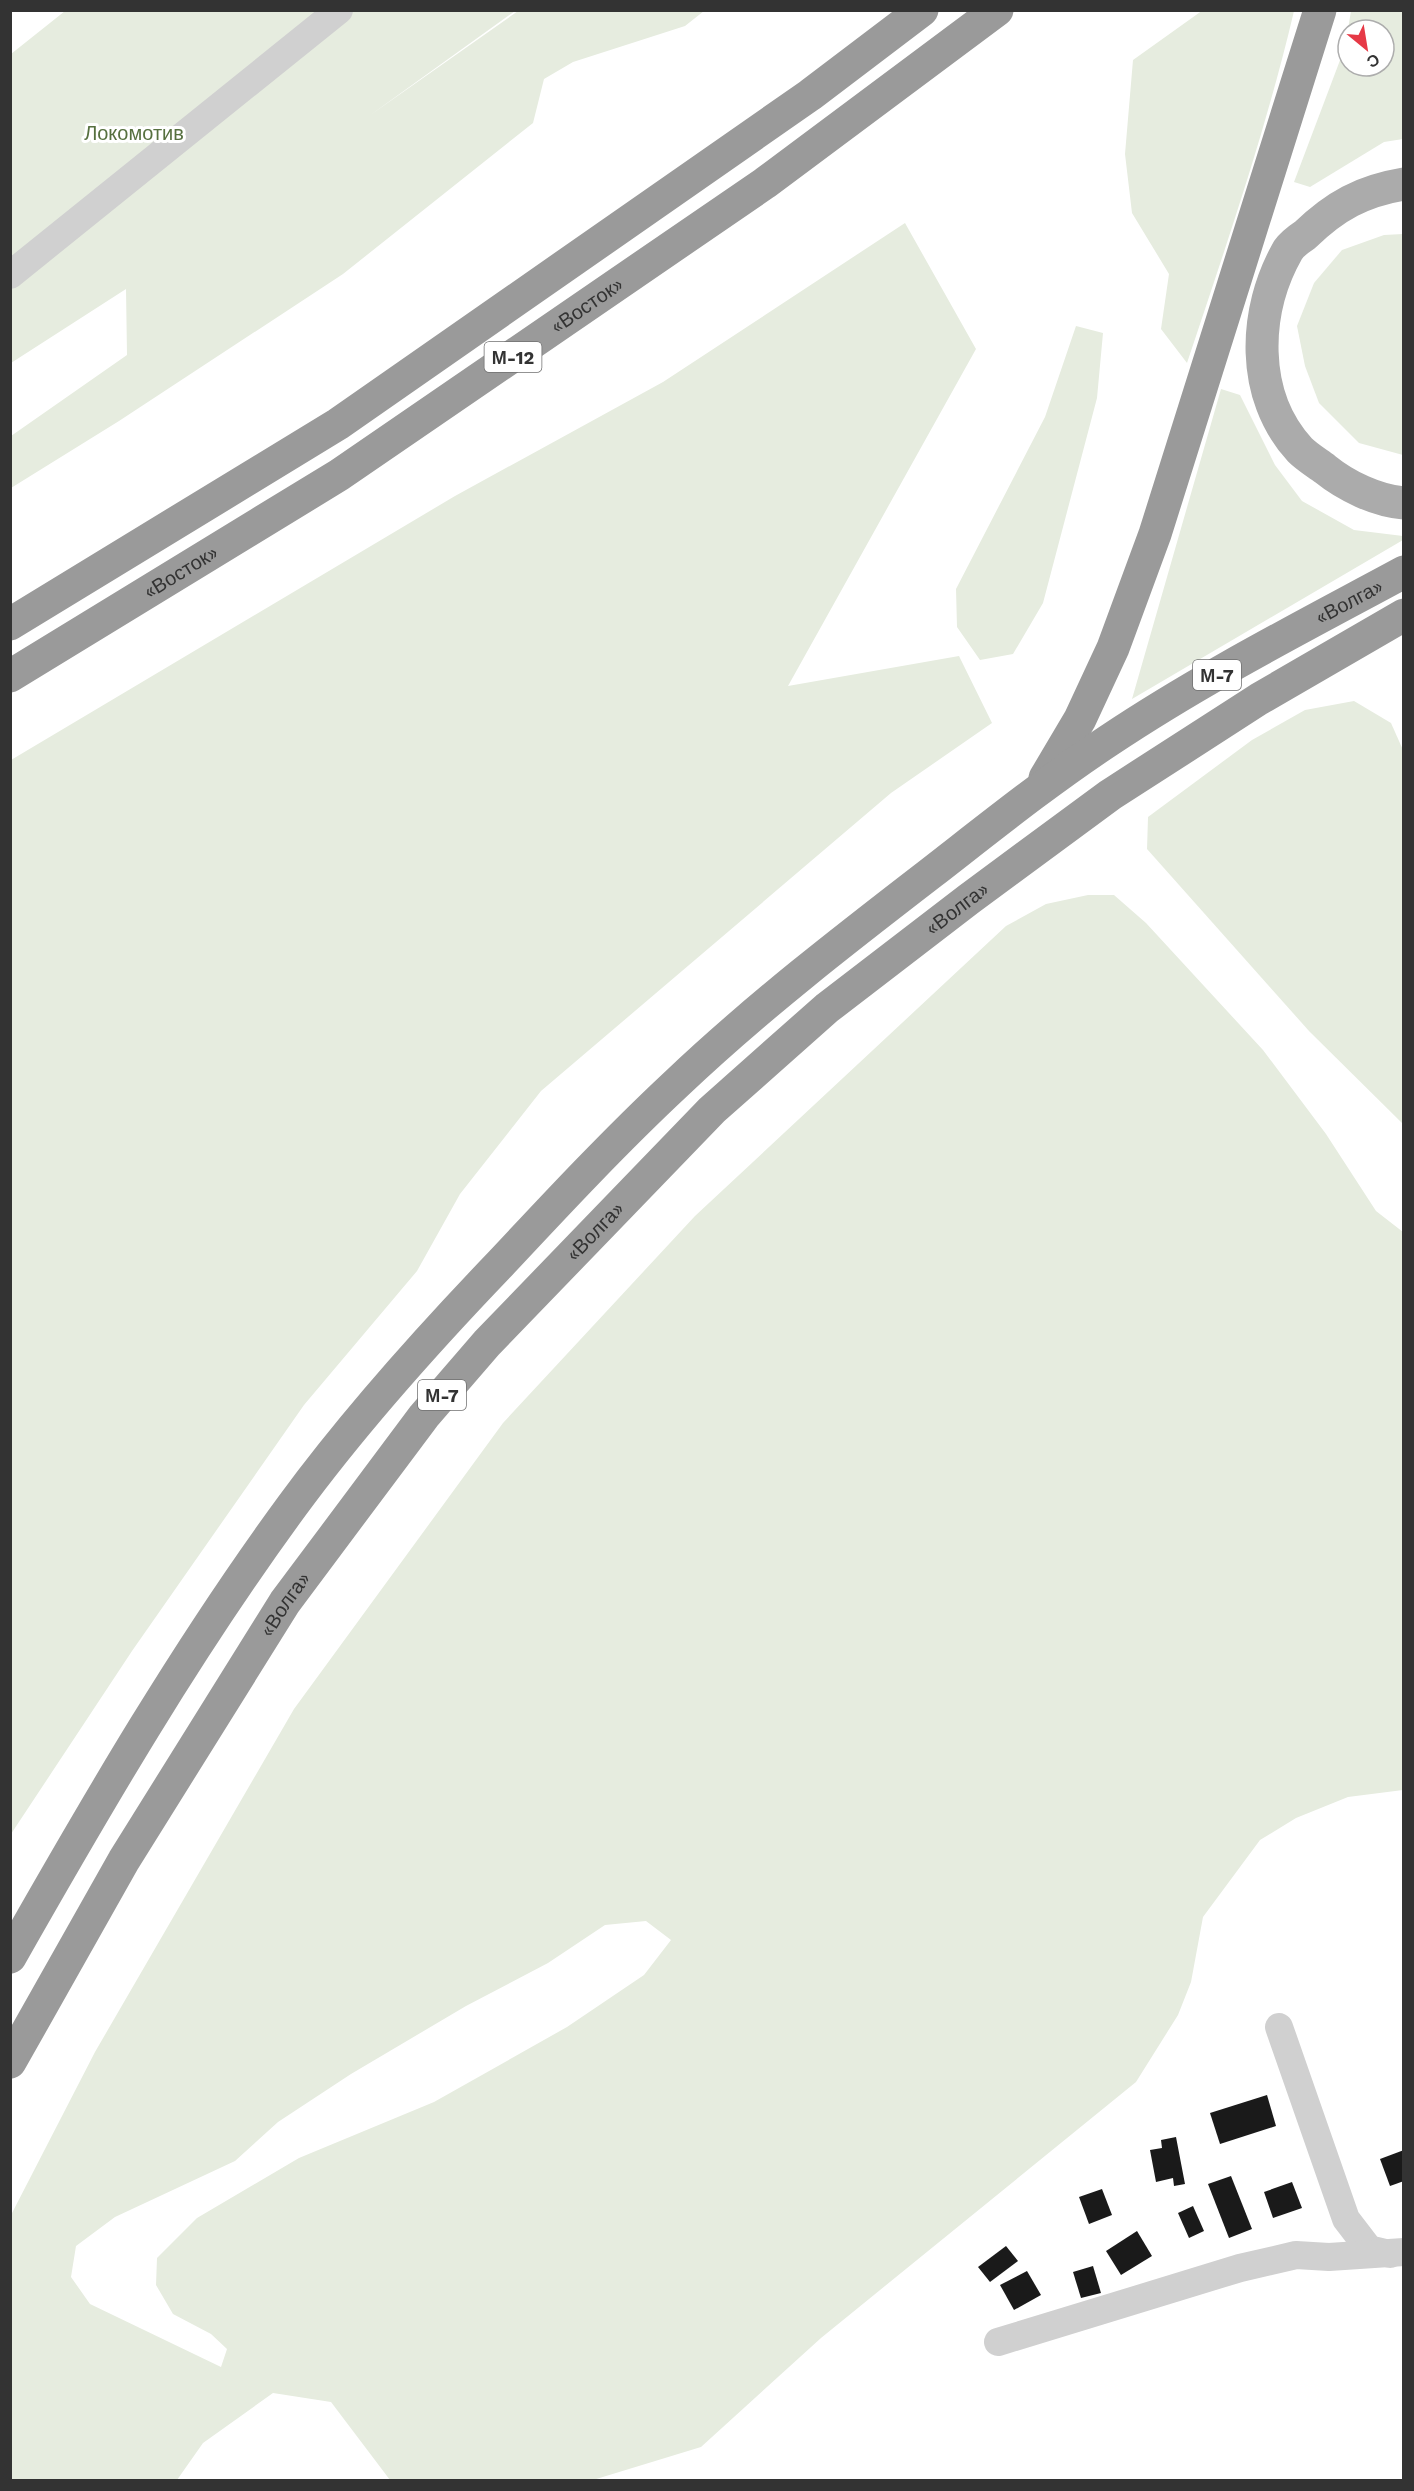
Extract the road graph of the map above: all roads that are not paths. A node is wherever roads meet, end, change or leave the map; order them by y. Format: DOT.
graph roads {
  1 [pos="339,10"];
  2 [pos="922,10"];
  3 [pos="997,10"];
  4 [pos="1320,10"];
  5 [pos="1404,184"];
  6 [pos="10,275"];
  7 [pos="1404,503"];
  8 [pos="1404,572"];
  9 [pos="1404,615"];
  10 [pos="10,624"];
  11 [pos="10,676"];
  12 [pos="1038,789"];
  13 [pos="10,1957"];
  14 [pos="1279,2027"];
  15 [pos="10,2062"];
  16 [pos="1398,2253"];
  17 [pos="998,2342"];
  1 -- 6 [label="street"];
  2 -- 10 [label="highway, М-12"];
  3 -- 11 [label="highway, «Восток» / М-12"];
  4 -- 12 [label="highway"];
  5 -- 7 [label="main road"];
  8 -- 12 [label="highway, «Волга» / М-7"];
  9 -- 15 [label="highway, «Волга» / М-7"];
  12 -- 13 [label="highway, «Волга» / М-7"];
  14 -- 16 [label="street"];
  16 -- 17 [label="street"];
}
